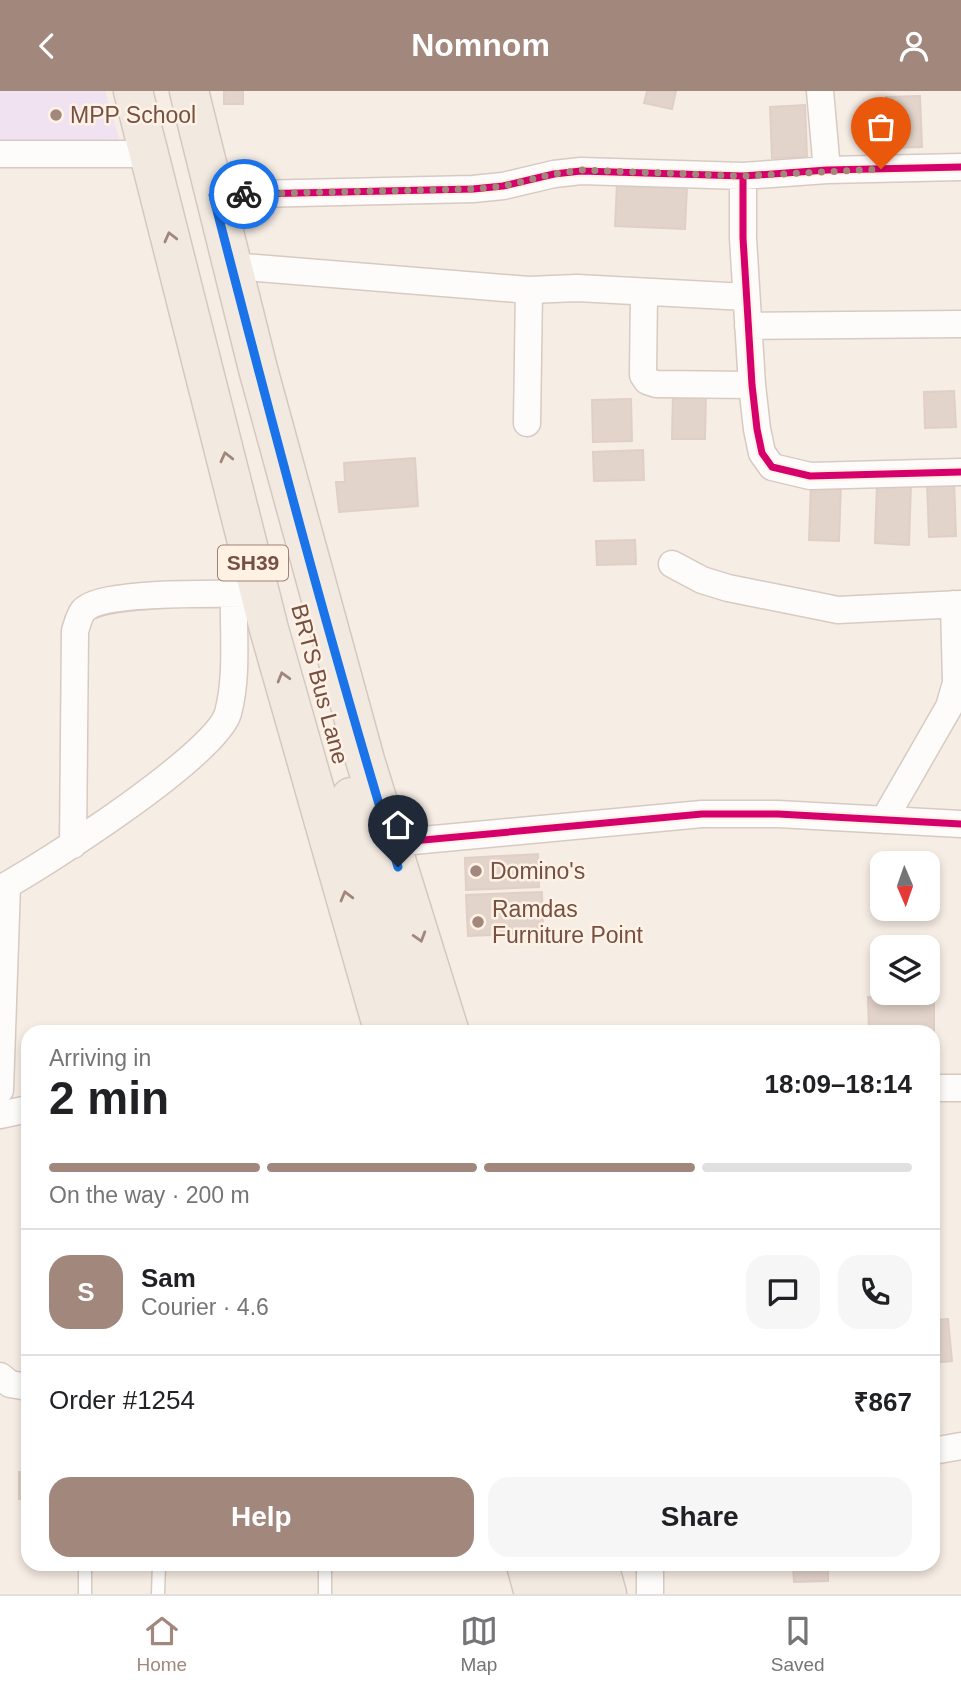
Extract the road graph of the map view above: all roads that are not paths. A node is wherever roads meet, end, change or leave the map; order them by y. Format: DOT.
graph roads {
  1 [pos="133,91"];
  2 [pos="165,91"];
  3 [pos="189,91"];
  4 [pos="820,91"];
  5 [pos="0,154"];
  6 [pos="149,154"];
  7 [pos="961,167"];
  8 [pos="827,170"];
  9 [pos="743,176"];
  10 [pos="213,195"];
  11 [pos="232,266"];
  12 [pos="529,290"];
  13 [pos="644,292"];
  14 [pos="746,297"];
  15 [pos="961,324"];
  16 [pos="748,326"];
  17 [pos="752,385"];
  18 [pos="527,423"];
  19 [pos="961,472"];
  20 [pos="671,564"];
  21 [pos="247,594"];
  22 [pos="958,604"];
  23 [pos="884,820"];
  24 [pos="961,824"];
  25 [pos="391,843"];
  26 [pos="73,845"];
  27 [pos="3,887"];
  28 [pos="382,1025"];
  29 [pos="416,1025"];
  30 [pos="448,1025"];
  31 [pos="961,1088"];
  32 [pos="940,1089"];
  33 [pos="0,1090"];
  34 [pos="21,1110"];
  35 [pos="0,1115"];
  36 [pos="0,1376"];
  37 [pos="21,1386"];
  38 [pos="961,1446"];
  39 [pos="940,1450"];
  40 [pos="85,1571"];
  41 [pos="159,1571"];
  42 [pos="325,1571"];
  43 [pos="528,1571"];
  44 [pos="566,1571"];
  45 [pos="601,1571"];
  46 [pos="650,1571"];
  47 [pos="85,1594"];
  48 [pos="158,1594"];
  49 [pos="325,1594"];
  50 [pos="534,1594"];
  51 [pos="572,1594"];
  52 [pos="607,1594"];
  53 [pos="650,1594"];
  1 -- 6 [label="main road, SH39"];
  2 -- 29 [label="main road, BRTS Bus Lane"];
  3 -- 10 [label="main road, SH39"];
  4 -- 8 [label="street"];
  5 -- 6 [label="street"];
  21 -- 6 [label="main road, SH39, one-way"];
  7 -- 8 [label="street"];
  8 -- 9 [label="street"];
  9 -- 10 [label="street"];
  9 -- 14 [label="street"];
  10 -- 11 [label="main road, SH39"];
  11 -- 12 [label="street"];
  11 -- 25 [label="main road, SH39"];
  12 -- 13 [label="street"];
  12 -- 18 [label="street"];
  13 -- 14 [label="street"];
  13 -- 17 [label="street"];
  14 -- 16 [label="street"];
  15 -- 16 [label="street"];
  16 -- 17 [label="street"];
  17 -- 19 [label="street"];
  20 -- 22 [label="street"];
  21 -- 26 [label="street"];
  21 -- 26 [label="street"];
  28 -- 21 [label="main road, SH39, one-way"];
  22 -- 23 [label="street"];
  23 -- 24 [label="street"];
  23 -- 25 [label="street"];
  25 -- 30 [label="main road, SH39, one-way"];
  26 -- 27 [label="street"];
  27 -- 33 [label="street"];
  31 -- 32 [label="street"];
  34 -- 35 [label="street"];
  36 -- 37 [label="street"];
  38 -- 39 [label="street"];
  40 -- 47 [label="lane"];
  41 -- 48 [label="lane"];
  42 -- 49 [label="lane"];
  43 -- 50 [label="main road"];
  44 -- 51 [label="main road"];
  45 -- 52 [label="main road"];
  46 -- 53 [label="street"];
}
